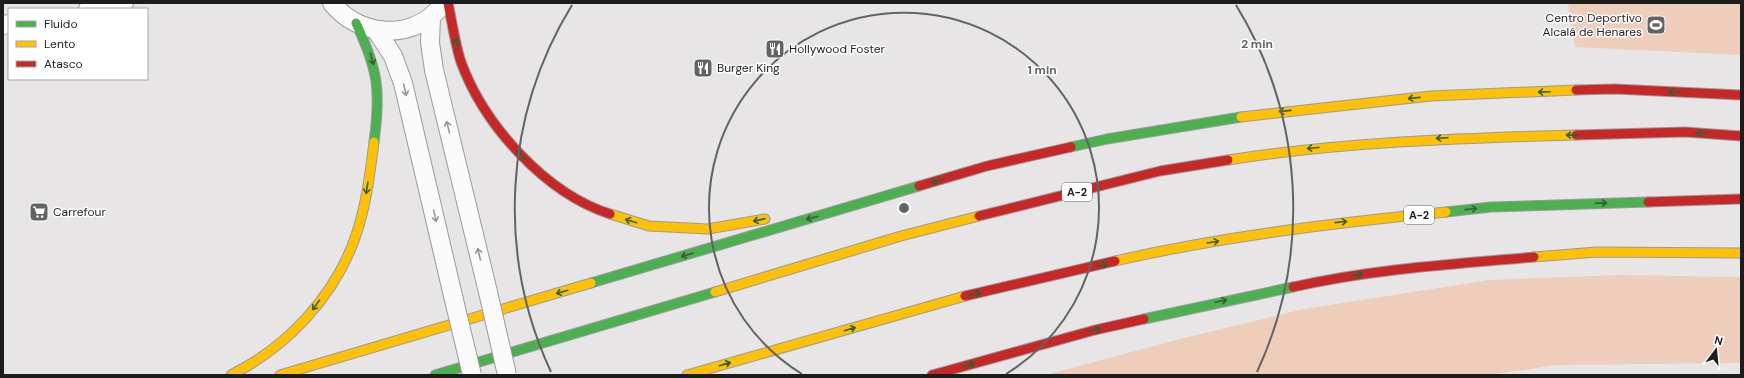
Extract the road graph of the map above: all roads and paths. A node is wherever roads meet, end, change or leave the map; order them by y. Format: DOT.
graph roads {
  1 [pos="124,3"];
  2 [pos="332,3"];
  3 [pos="445,3"];
  4 [pos="448,3"];
  5 [pos="94,8"];
  6 [pos="431,17"];
  7 [pos="356,23"];
  8 [pos="376,30"];
  9 [pos="1741,95"];
  10 [pos="1741,136"];
  11 [pos="987,166"];
  12 [pos="916,177"];
  13 [pos="1741,199"];
  14 [pos="1665,201"];
  15 [pos="1718,210"];
  16 [pos="773,217"];
  17 [pos="1741,254"];
  18 [pos="232,375"];
  19 [pos="280,375"];
  20 [pos="435,375"];
  21 [pos="472,375"];
  22 [pos="508,375"];
  23 [pos="688,375"];
  24 [pos="932,375"];
  1 -- 5 [label="street"];
  2 -- 7 [label="street"];
  3 -- 6 [label="street"];
  16 -- 4 [label="highway, one-way"];
  6 -- 8 [label="street"];
  22 -- 6 [label="street, one-way, bridge"];
  7 -- 8 [label="street"];
  7 -- 18 [label="highway, one-way"];
  8 -- 21 [label="street, one-way, bridge"];
  9 -- 11 [label="highway, one-way"];
  10 -- 20 [label="highway, A-2, one-way"];
  11 -- 12 [label="highway"];
  11 -- 19 [label="highway, one-way"];
  13 -- 14 [label="highway, A-2"];
  14 -- 15 [label="highway"];
  23 -- 14 [label="highway, A-2, one-way"];
  24 -- 17 [label="highway, one-way"];
}
